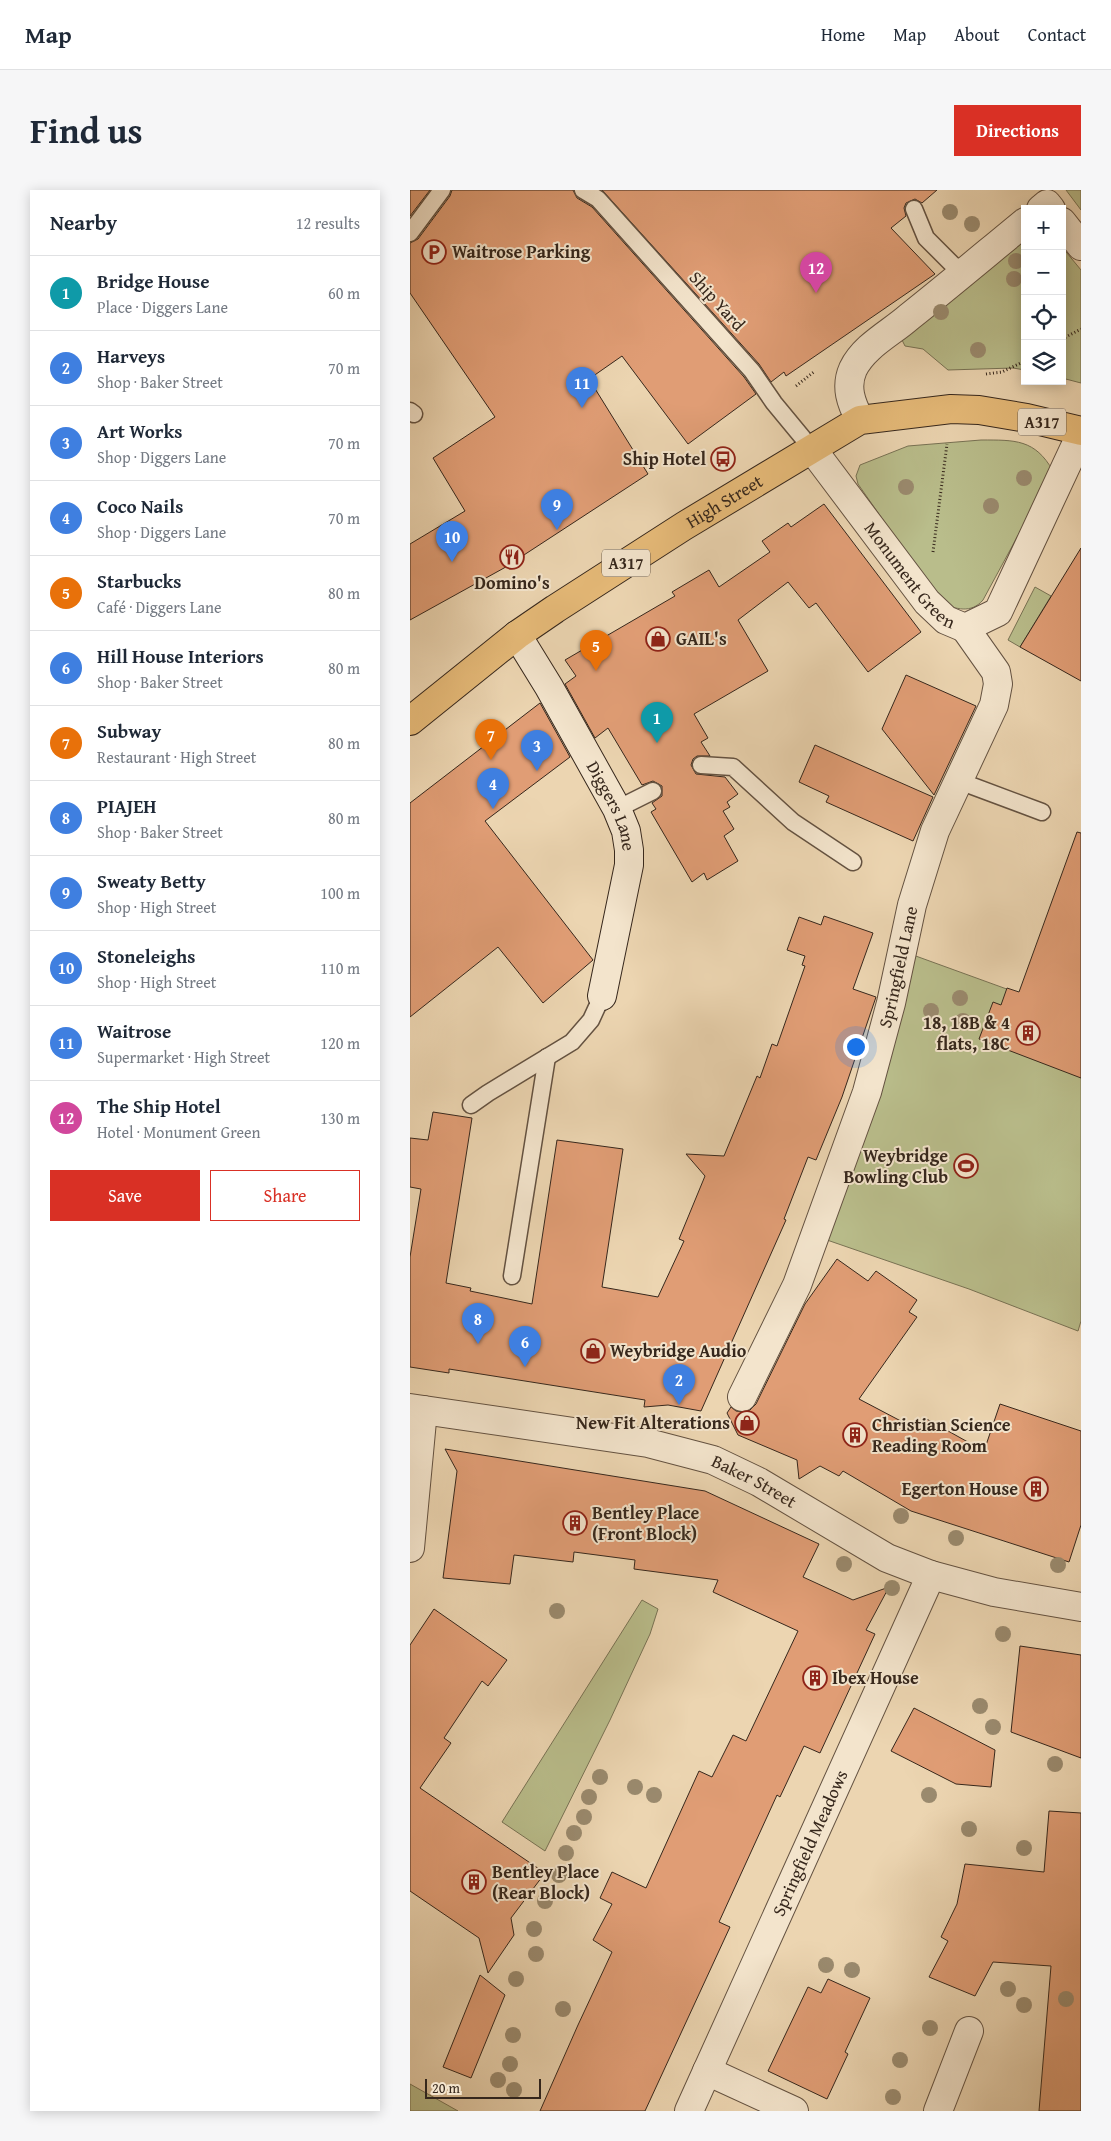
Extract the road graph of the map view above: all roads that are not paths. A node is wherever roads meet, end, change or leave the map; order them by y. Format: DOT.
graph roads {
  1 [pos="583,190"];
  2 [pos="440,191"];
  3 [pos="914,209"];
  4 [pos="1021,225"];
  5 [pos="1066,228"];
  6 [pos="410,233"];
  7 [pos="1081,246"];
  8 [pos="965,271"];
  9 [pos="860,420"];
  10 [pos="1081,433"];
  11 [pos="812,448"];
  12 [pos="965,628"];
  13 [pos="517,635"];
  14 [pos="410,720"];
  15 [pos="701,765"];
  16 [pos="958,781"];
  17 [pos="653,791"];
  18 [pos="617,809"];
  19 [pos="1042,812"];
  20 [pos="853,862"];
  21 [pos="602,996"];
  22 [pos="546,1057"];
  23 [pos="472,1105"];
  24 [pos="512,1276"];
  25 [pos="742,1397"];
  26 [pos="416,1409"];
  27 [pos="410,1548"];
  28 [pos="932,1574"];
  29 [pos="1081,1607"];
  30 [pos="969,2031"];
  31 [pos="707,2071"];
  32 [pos="689,2111"];
  33 [pos="794,2111"];
  34 [pos="938,2111"];
  1 -- 11 [label="lane, Ship Yard"];
  2 -- 6 [label="lane"];
  3 -- 8 [label="lane"];
  4 -- 8 [label="street"];
  5 -- 7 [label="street"];
  8 -- 9 [label="street"];
  9 -- 10 [label="main road, High Street / A317"];
  9 -- 11 [label="main road, High Street / A317"];
  10 -- 12 [label="street, Monument Green"];
  11 -- 12 [label="street, Monument Green"];
  11 -- 13 [label="main road, High Street / A317"];
  12 -- 16 [label="street, Springfield Lane"];
  13 -- 14 [label="main road, High Street / A317"];
  13 -- 18 [label="street, Diggers Lane"];
  15 -- 20 [label="lane"];
  16 -- 19 [label="lane"];
  16 -- 25 [label="street, Springfield Lane"];
  17 -- 18 [label="lane"];
  18 -- 21 [label="street, Diggers Lane"];
  21 -- 22 [label="lane"];
  22 -- 23 [label="lane"];
  22 -- 24 [label="lane"];
  26 -- 27 [label="street"];
  26 -- 28 [label="street, Baker Street"];
  28 -- 29 [label="street, Baker Street"];
  28 -- 31 [label="street, Springfield Meadows"];
  30 -- 34 [label="street"];
  31 -- 32 [label="street, Springfield Meadows"];
  31 -- 33 [label="street"];
}
